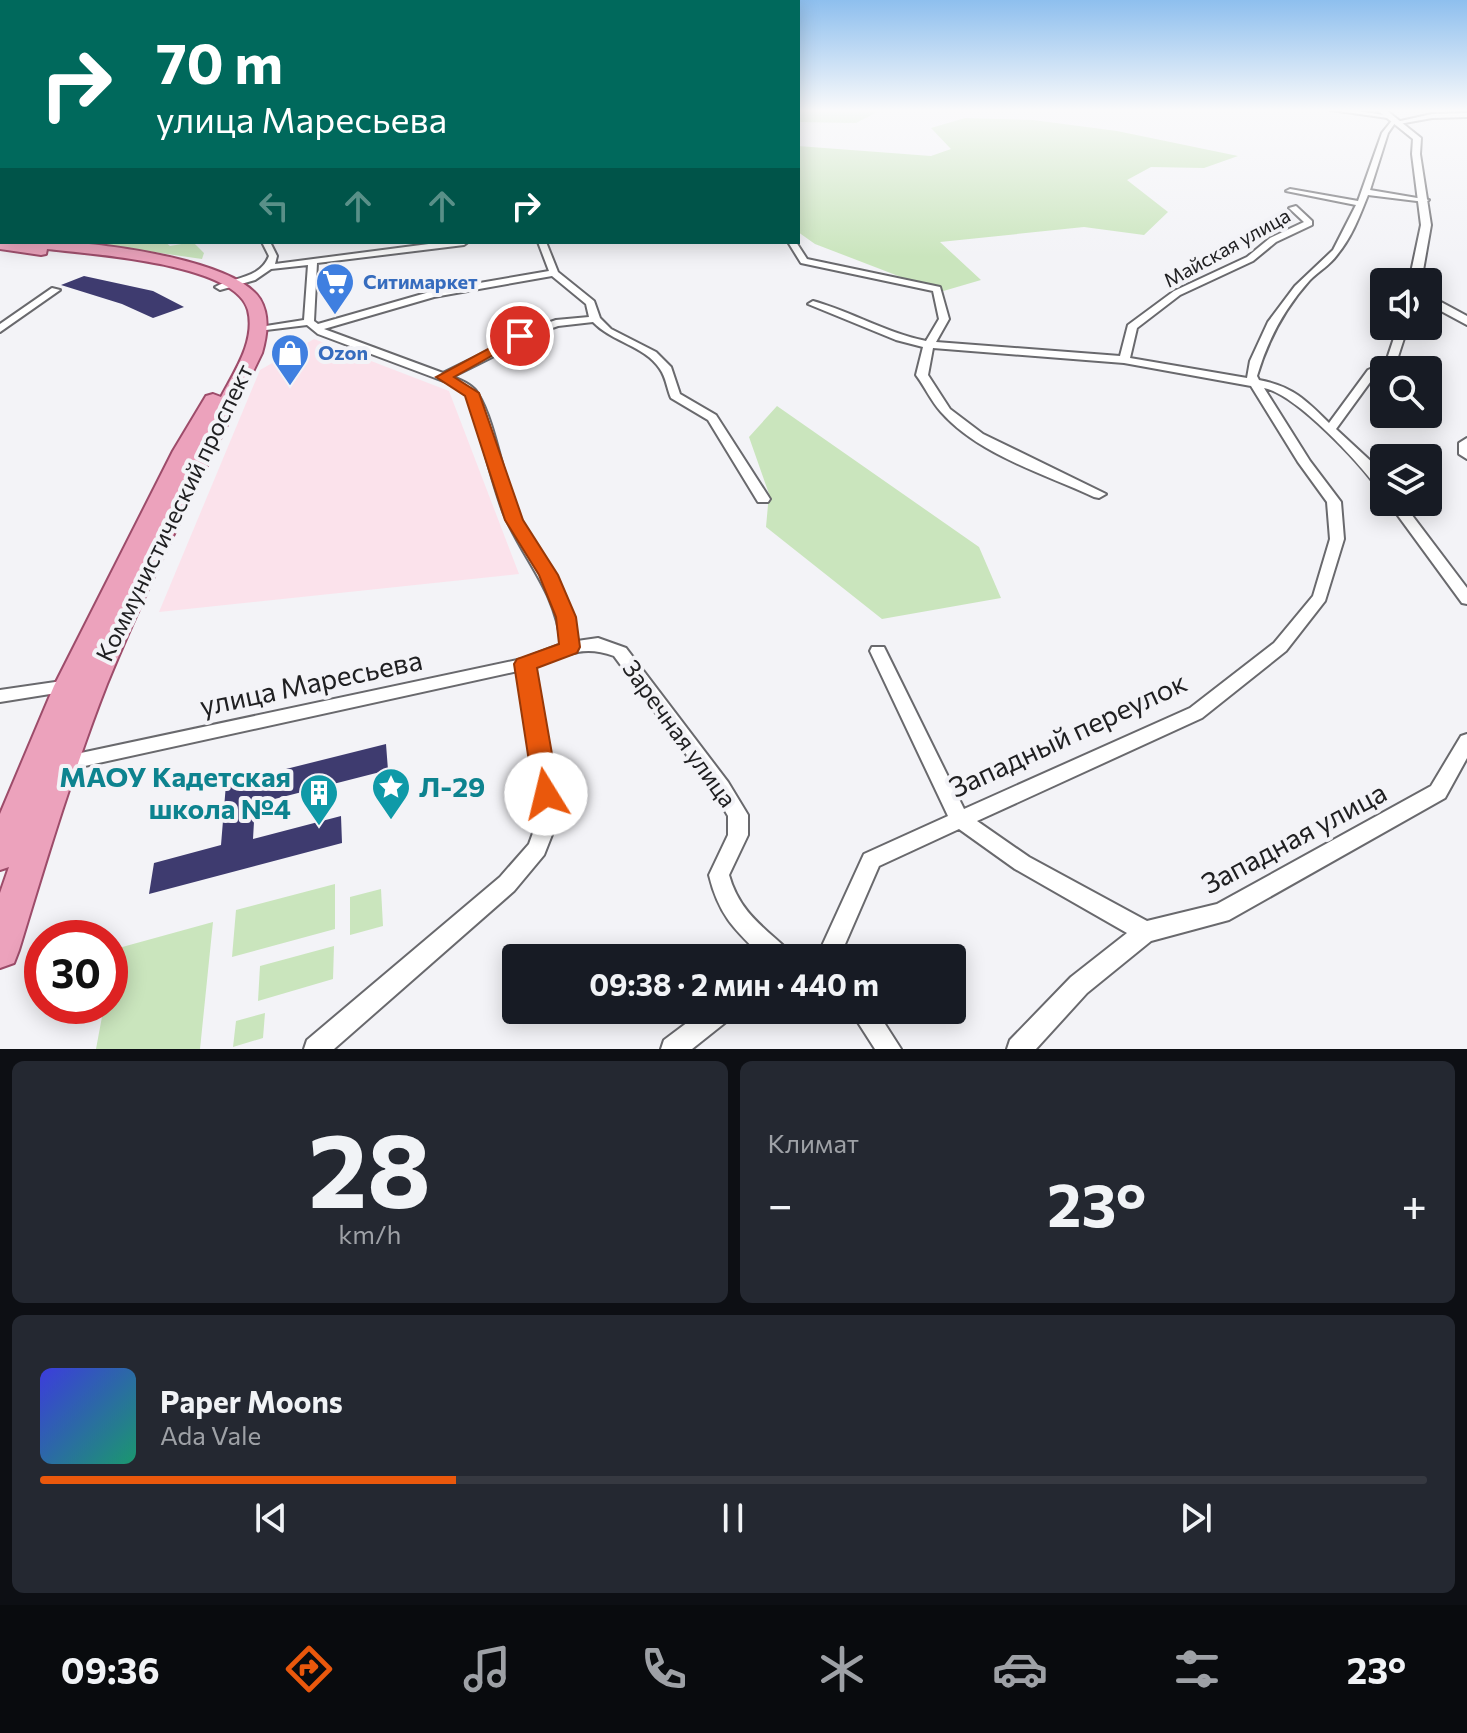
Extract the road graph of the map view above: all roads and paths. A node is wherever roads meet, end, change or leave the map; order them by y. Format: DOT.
graph roads {
  1 [pos="1376,159"];
  2 [pos="1417,159"];
  3 [pos="1290,191"];
  4 [pos="1365,192"];
  5 [pos="1425,200"];
  6 [pos="1358,203"];
  7 [pos="1293,208"];
  8 [pos="35,244"];
  9 [pos="267,244"];
  10 [pos="450,244"];
  11 [pos="543,244"];
  12 [pos="793,244"];
  13 [pos="0,245"];
  14 [pos="59,249"];
  15 [pos="313,263"];
  16 [pos="269,267"];
  17 [pos="1418,268"];
  18 [pos="554,273"];
  19 [pos="228,285"];
  20 [pos="55,290"];
  21 [pos="813,304"];
  22 [pos="1442,307"];
  23 [pos="595,319"];
  24 [pos="1467,321"];
  25 [pos="312,325"];
  26 [pos="270,328"];
  27 [pos="0,329"];
  28 [pos="1399,340"];
  29 [pos="929,345"];
  30 [pos="1124,360"];
  31 [pos="444,377"];
  32 [pos="1256,384"];
  33 [pos="1330,430"];
  34 [pos="1467,443"];
  35 [pos="1467,454"];
  36 [pos="1370,468"];
  37 [pos="1099,494"];
  38 [pos="763,499"];
  39 [pos="1405,516"];
  40 [pos="1467,599"];
  41 [pos="570,647"];
  42 [pos="878,651"];
  43 [pos="525,664"];
  44 [pos="69,686"];
  45 [pos="0,696"];
  46 [pos="1467,741"];
  47 [pos="61,764"];
  48 [pos="959,819"];
  49 [pos="0,855"];
  50 [pos="1145,932"];
  51 [pos="765,944"];
  52 [pos="833,944"];
  53 [pos="0,950"];
  54 [pos="705,1024"];
  55 [pos="872,1024"];
  56 [pos="316,1049"];
  57 [pos="673,1049"];
  58 [pos="889,1049"];
  59 [pos="1019,1049"];
  1 -- 4 [label="street"];
  2 -- 5 [label="street"];
  3 -- 6 [label="street, Майская улица"];
  4 -- 5 [label="street"];
  4 -- 6 [label="street"];
  5 -- 17 [label="street"];
  6 -- 32 [label="street"];
  7 -- 30 [label="street, Майская улица"];
  8 -- 14 [label="main road"];
  9 -- 16 [label="street"];
  10 -- 15 [label="street"];
  11 -- 18 [label="street"];
  12 -- 29 [label="street"];
  13 -- 14 [label="main road"];
  14 -- 19 [label="main road"];
  15 -- 16 [label="street"];
  15 -- 25 [label="street"];
  16 -- 19 [label="street"];
  18 -- 23 [label="street"];
  18 -- 25 [label="street"];
  19 -- 44 [label="main road, Коммунистический проспект"];
  19 -- 47 [label="main road, Коммунистический проспект"];
  20 -- 27 [label="street"];
  21 -- 29 [label="street"];
  22 -- 24 [label="street"];
  23 -- 31 [label="street"];
  23 -- 38 [label="street"];
  25 -- 26 [label="street"];
  25 -- 31 [label="street"];
  28 -- 33 [label="street"];
  29 -- 30 [label="street"];
  29 -- 37 [label="street"];
  30 -- 32 [label="street"];
  31 -- 41 [label="street"];
  32 -- 33 [label="street"];
  32 -- 48 [label="street, Западный переулок"];
  33 -- 36 [label="street"];
  34 -- 35 [label="street"];
  39 -- 40 [label="street"];
  41 -- 43 [label="street, улица Маресьева"];
  41 -- 51 [label="street, Заречная улица"];
  42 -- 48 [label="street"];
  43 -- 47 [label="street, улица Маресьева"];
  43 -- 56 [label="street"];
  44 -- 45 [label="street"];
  44 -- 49 [label="main road, Коммунистический проспект"];
  46 -- 50 [label="street, Западная улица"];
  47 -- 53 [label="main road, Коммунистический проспект"];
  48 -- 50 [label="street"];
  48 -- 52 [label="street, Западный переулок"];
  50 -- 59 [label="street, Западная улица"];
  54 -- 57 [label="street"];
  55 -- 58 [label="street"];
}
